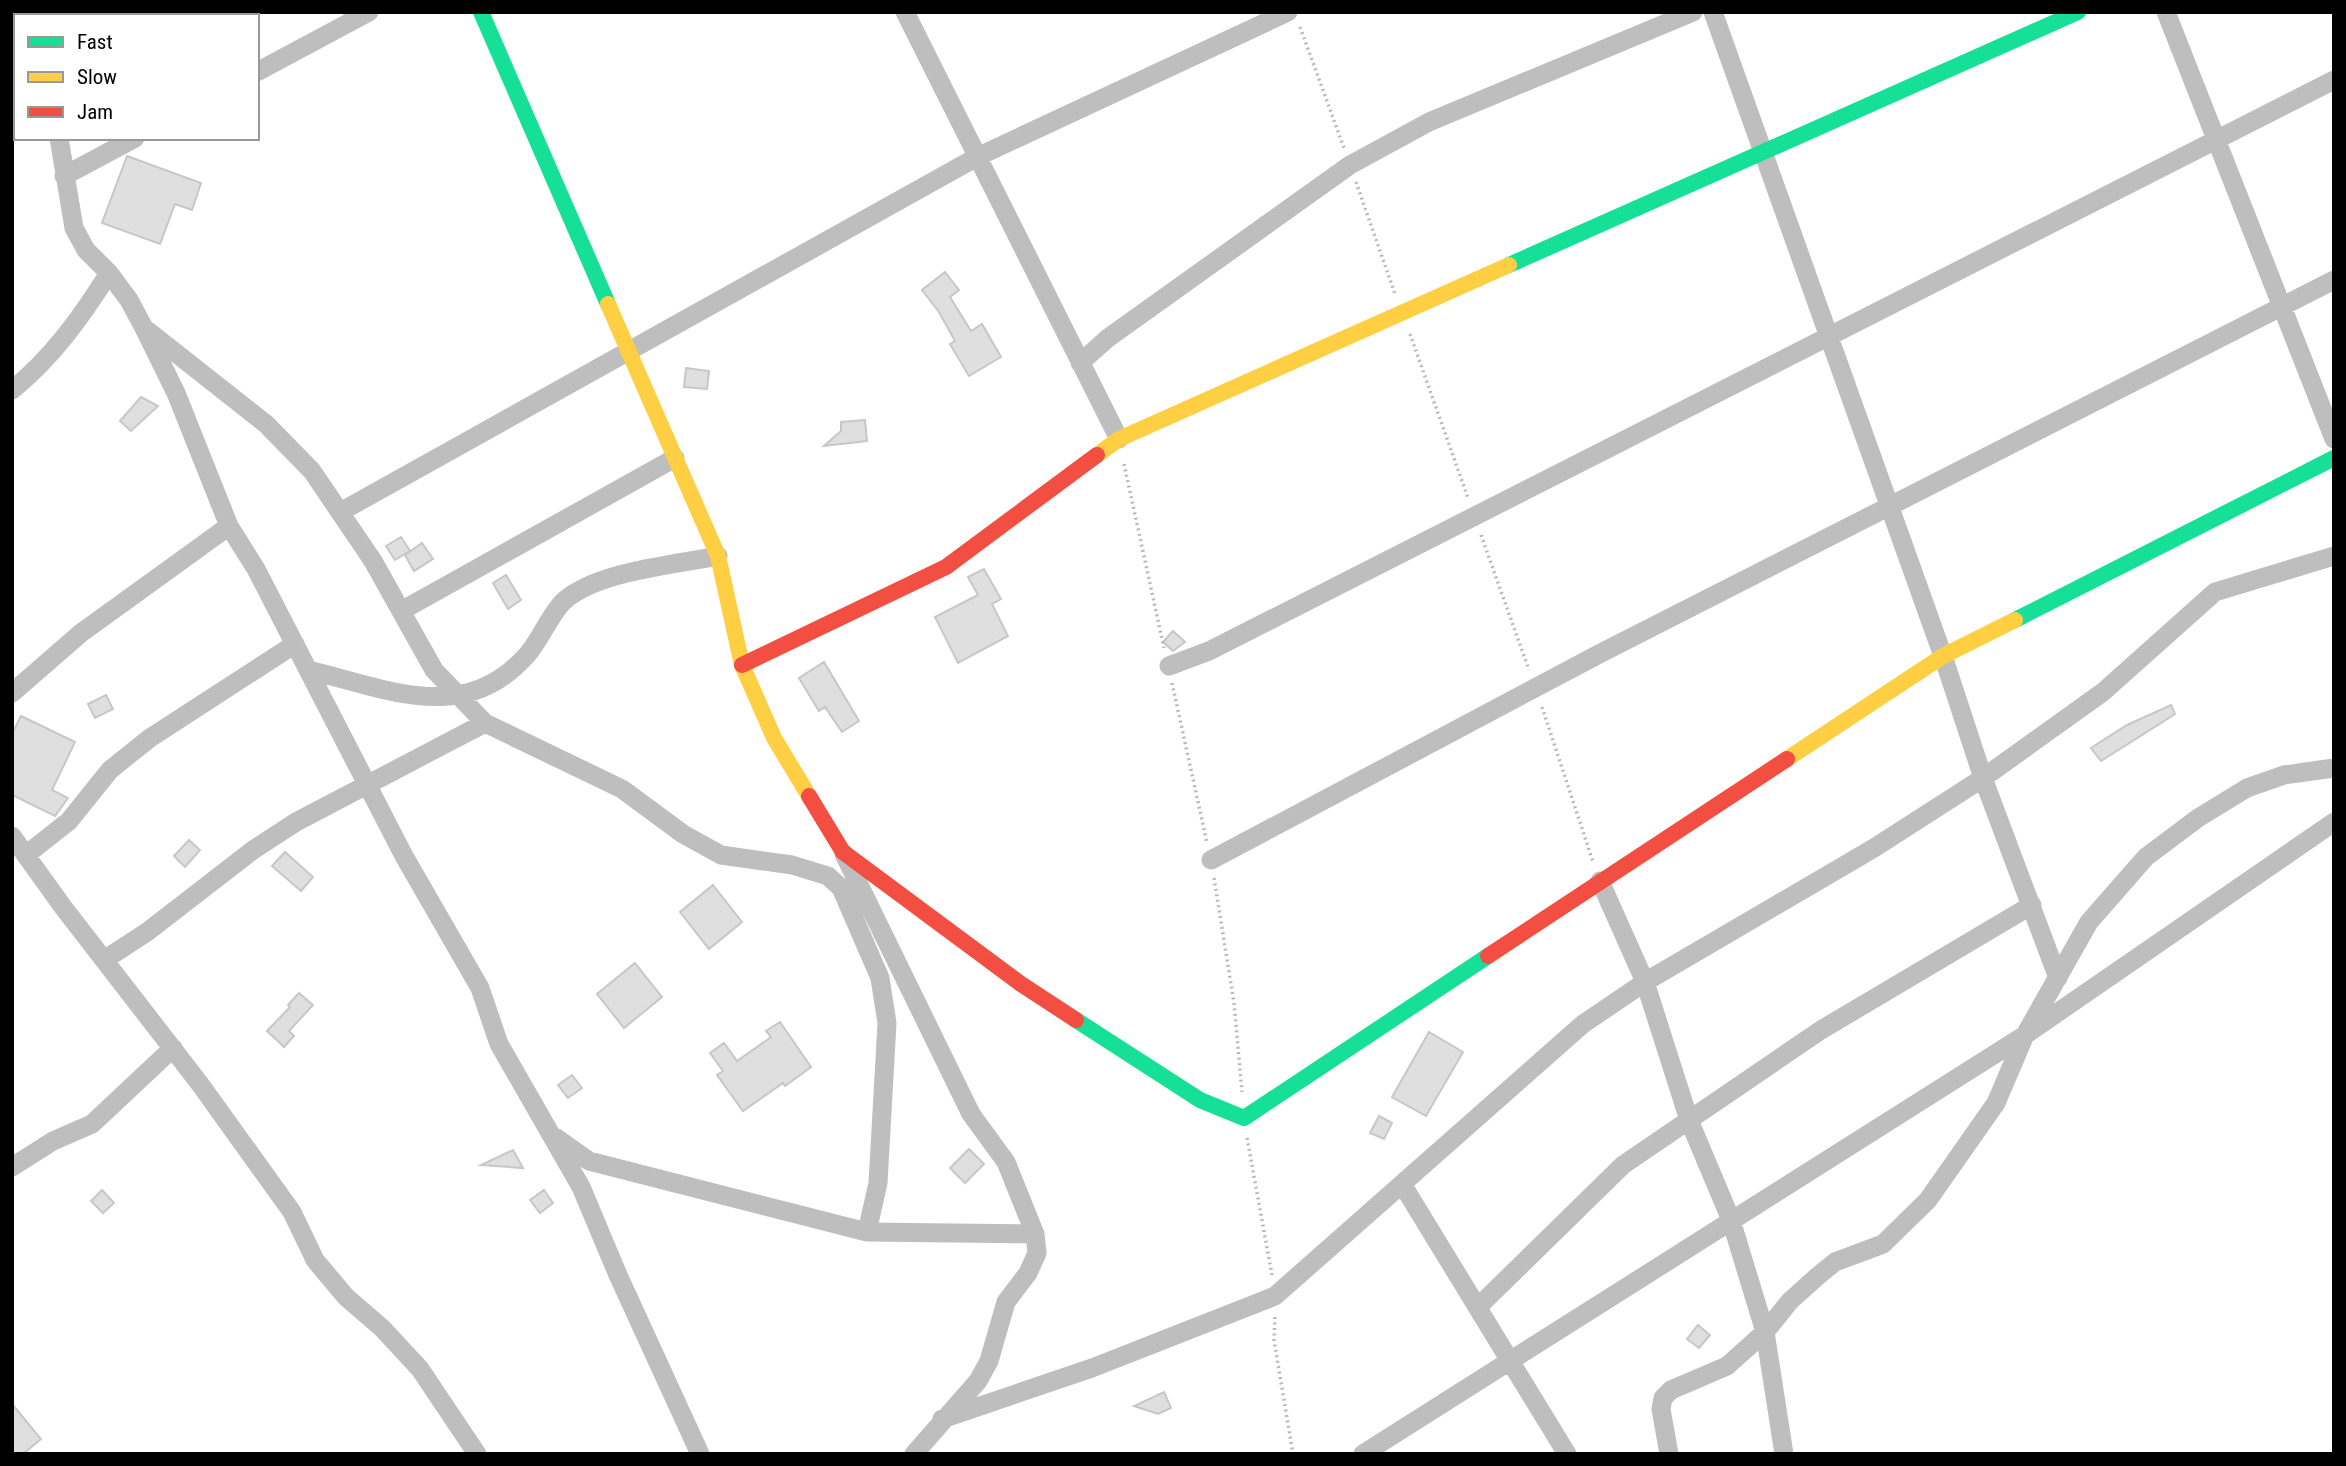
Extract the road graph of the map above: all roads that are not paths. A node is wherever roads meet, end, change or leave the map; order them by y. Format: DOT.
graph roads {
  1 [pos="369,12"];
  2 [pos="481,12"];
  3 [pos="905,12"];
  4 [pos="1693,12"];
  5 [pos="1713,12"];
  6 [pos="2078,12"];
  7 [pos="2166,12"];
  8 [pos="1293,18"];
  9 [pos="259,71"];
  10 [pos="2334,80"];
  11 [pos="59,140"];
  12 [pos="131,140"];
  13 [pos="2216,140"];
  14 [pos="1763,152"];
  15 [pos="978,157"];
  16 [pos="64,176"];
  17 [pos="109,273"];
  18 [pos="2334,280"];
  19 [pos="2282,306"];
  20 [pos="144,328"];
  21 [pos="1829,336"];
  22 [pos="629,351"];
  23 [pos="1080,363"];
  24 [pos="12,390"];
  25 [pos="1119,439"];
  26 [pos="2334,439"];
  27 [pos="675,458"];
  28 [pos="2334,458"];
  29 [pos="1889,506"];
  30 [pos="342,511"];
  31 [pos="229,526"];
  32 [pos="718,556"];
  33 [pos="2334,556"];
  34 [pos="401,611"];
  35 [pos="295,644"];
  36 [pos="1943,656"];
  37 [pos="742,665"];
  38 [pos="1168,666"];
  39 [pos="308,670"];
  40 [pos="12,693"];
  41 [pos="459,697"];
  42 [pos="485,723"];
  43 [pos="2334,768"];
  44 [pos="1983,778"];
  45 [pos="366,783"];
  46 [pos="2334,822"];
  47 [pos="12,836"];
  48 [pos="843,852"];
  49 [pos="26,855"];
  50 [pos="1211,860"];
  51 [pos="1600,881"];
  52 [pos="2032,905"];
  53 [pos="104,960"];
  54 [pos="2058,978"];
  55 [pos="1645,982"];
  56 [pos="2025,1035"];
  57 [pos="173,1048"];
  58 [pos="1689,1120"];
  59 [pos="551,1135"];
  60 [pos="12,1167"];
  61 [pos="1402,1184"];
  62 [pos="1731,1220"];
  63 [pos="867,1231"];
  64 [pos="1035,1234"];
  65 [pos="1478,1307"];
  66 [pos="1765,1332"];
  67 [pos="1509,1360"];
  68 [pos="942,1419"];
  69 [pos="477,1454"];
  70 [pos="699,1454"];
  71 [pos="914,1454"];
  72 [pos="1363,1454"];
  73 [pos="1567,1454"];
  74 [pos="1669,1454"];
  75 [pos="1784,1454"];
  1 -- 9 [label="street"];
  2 -- 22 [label="street"];
  3 -- 15 [label="street"];
  4 -- 23 [label="street"];
  5 -- 14 [label="street"];
  6 -- 14 [label="street"];
  7 -- 13 [label="street"];
  8 -- 15 [label="street"];
  10 -- 13 [label="street"];
  11 -- 16 [label="street"];
  12 -- 16 [label="street"];
  13 -- 19 [label="street"];
  13 -- 21 [label="street"];
  14 -- 21 [label="street"];
  14 -- 25 [label="street"];
  15 -- 22 [label="street"];
  15 -- 23 [label="street"];
  16 -- 17 [label="street"];
  17 -- 20 [label="street"];
  17 -- 24 [label="street"];
  18 -- 19 [label="street"];
  19 -- 26 [label="street"];
  19 -- 29 [label="street"];
  20 -- 30 [label="street"];
  20 -- 31 [label="street"];
  21 -- 29 [label="street"];
  21 -- 38 [label="street"];
  22 -- 27 [label="street"];
  22 -- 30 [label="street"];
  23 -- 25 [label="street"];
  25 -- 37 [label="street"];
  27 -- 32 [label="street"];
  27 -- 34 [label="street"];
  28 -- 36 [label="street"];
  29 -- 36 [label="street"];
  29 -- 50 [label="street"];
  30 -- 34 [label="street"];
  31 -- 35 [label="street"];
  31 -- 40 [label="street"];
  32 -- 37 [label="street"];
  32 -- 41 [label="street"];
  33 -- 44 [label="street"];
  34 -- 41 [label="street"];
  35 -- 39 [label="street"];
  35 -- 49 [label="street"];
  36 -- 44 [label="street"];
  36 -- 51 [label="street"];
  37 -- 48 [label="street"];
  39 -- 41 [label="street"];
  39 -- 45 [label="street"];
  41 -- 42 [label="street"];
  42 -- 45 [label="street"];
  42 -- 63 [label="street"];
  43 -- 54 [label="street"];
  44 -- 52 [label="street"];
  44 -- 55 [label="street"];
  45 -- 53 [label="street"];
  45 -- 59 [label="street"];
  46 -- 56 [label="street"];
  47 -- 49 [label="street"];
  48 -- 51 [label="street"];
  48 -- 64 [label="street"];
  49 -- 53 [label="street"];
  51 -- 55 [label="street"];
  52 -- 54 [label="street"];
  52 -- 58 [label="street"];
  53 -- 57 [label="street"];
  54 -- 56 [label="street"];
  55 -- 58 [label="street"];
  55 -- 61 [label="street"];
  56 -- 62 [label="street"];
  56 -- 66 [label="street"];
  57 -- 60 [label="street"];
  57 -- 69 [label="street"];
  58 -- 62 [label="street"];
  58 -- 65 [label="street"];
  59 -- 63 [label="street"];
  59 -- 70 [label="street"];
  61 -- 65 [label="street"];
  61 -- 68 [label="street"];
  62 -- 66 [label="street"];
  62 -- 67 [label="street"];
  63 -- 64 [label="street"];
  64 -- 68 [label="street"];
  65 -- 67 [label="street"];
  66 -- 74 [label="street"];
  66 -- 75 [label="street"];
  67 -- 72 [label="street"];
  67 -- 73 [label="street"];
  68 -- 71 [label="street"];
}
